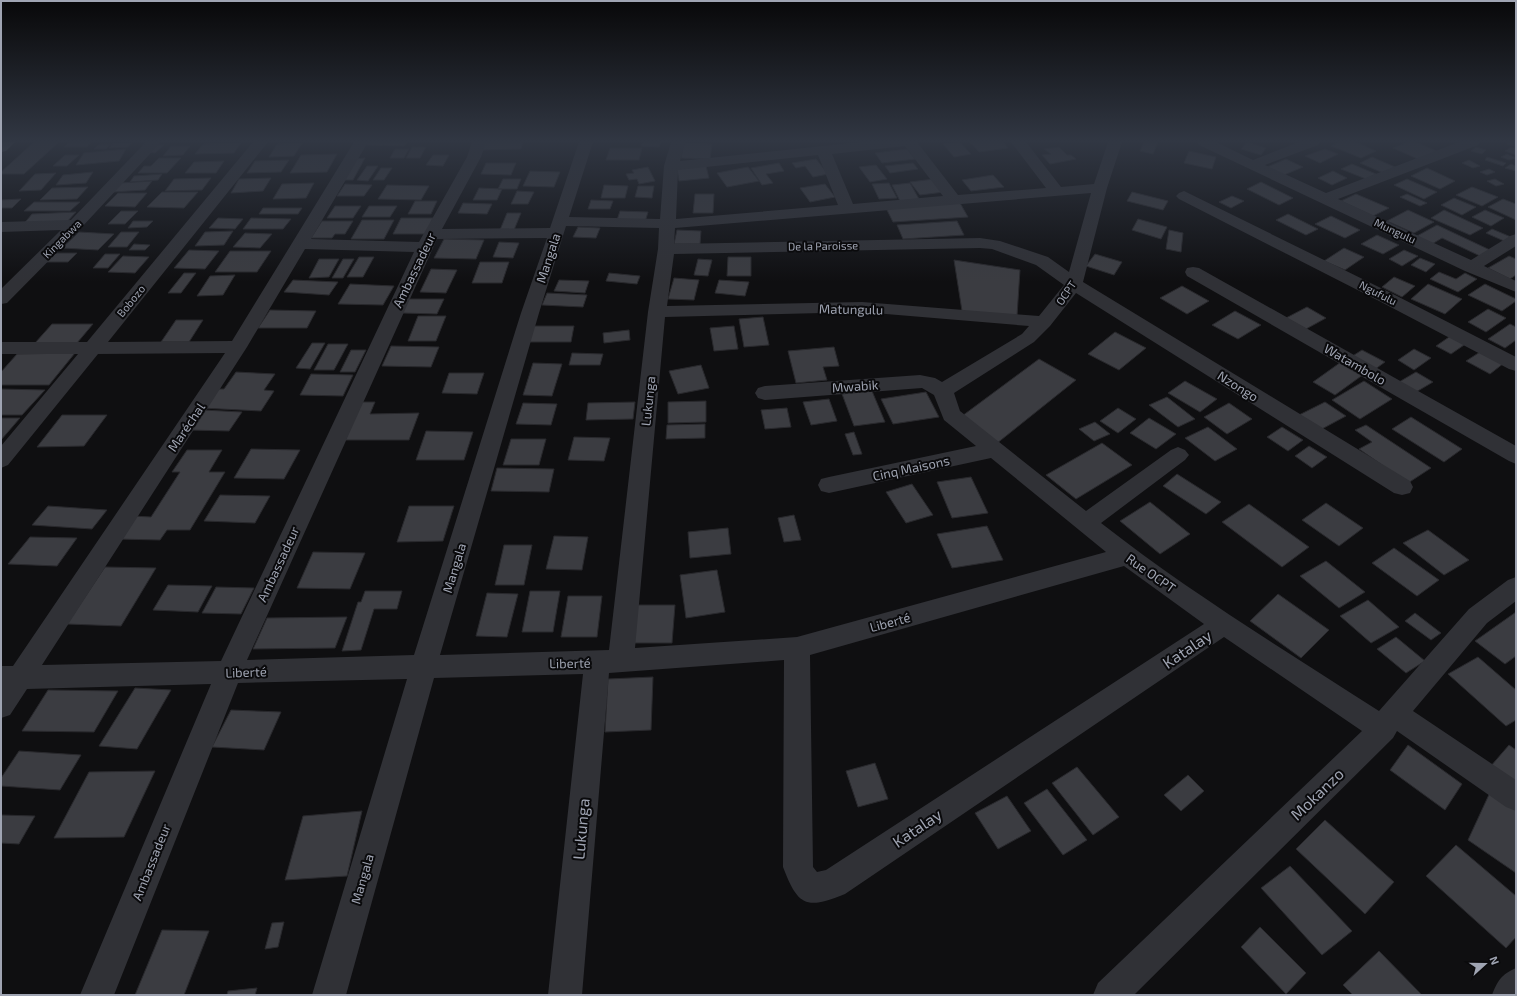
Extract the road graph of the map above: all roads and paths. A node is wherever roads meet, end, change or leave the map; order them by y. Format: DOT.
graph roads {
  1 [pos="110,188"];
  2 [pos="223,188"];
  3 [pos="333,188"];
  4 [pos="456,188"];
  5 [pos="571,188"];
  6 [pos="670,188"];
  7 [pos="839,188"];
  8 [pos="945,188"];
  9 [pos="1054,188"];
  10 [pos="1095,188"];
  11 [pos="1100,188"];
  12 [pos="1302,188"];
  13 [pos="1351,188"];
  14 [pos="1057,192"];
  15 [pos="1184,196"];
  16 [pos="1324,199"];
  17 [pos="954,200"];
  18 [pos="847,208"];
  19 [pos="668,224"];
  20 [pos="75,226"];
  21 [pos="558,227"];
  22 [pos="1,228"];
  23 [pos="1516,239"];
  24 [pos="428,240"];
  25 [pos="300,244"];
  26 [pos="666,249"];
  27 [pos="1471,267"];
  28 [pos="1193,272"];
  29 [pos="1074,284"];
  30 [pos="1516,287"];
  31 [pos="1,299"];
  32 [pos="657,312"];
  33 [pos="1044,322"];
  34 [pos="238,347"];
  35 [pos="1,348"];
  36 [pos="93,348"];
  37 [pos="1516,365"];
  38 [pos="943,391"];
  39 [pos="765,393"];
  40 [pos="993,450"];
  41 [pos="1178,455"];
  42 [pos="1516,456"];
  43 [pos="1,460"];
  44 [pos="829,485"];
  45 [pos="1402,487"];
  46 [pos="1085,523"];
  47 [pos="1127,556"];
  48 [pos="1516,587"];
  49 [pos="1224,624"];
  50 [pos="797,648"];
  51 [pos="609,661"];
  52 [pos="424,666"];
  53 [pos="229,672"];
  54 [pos="10,678"];
  55 [pos="1,706"];
  56 [pos="1388,721"];
  57 [pos="1516,797"];
  58 [pos="1516,985"];
  59 [pos="97,995"];
  60 [pos="329,995"];
  61 [pos="565,995"];
  62 [pos="1110,995"];
  63 [pos="1509,995"];
  1 -- 20 [label="street, Kingabwa"];
  2 -- 36 [label="street, Bobozo"];
  3 -- 25 [label="street, Maréchal"];
  4 -- 24 [label="street, Ambassadeur"];
  5 -- 21 [label="street, Mangala"];
  6 -- 19 [label="street, Lukunga"];
  7 -- 18 [label="street"];
  8 -- 17 [label="street"];
  9 -- 14 [label="street"];
  10 -- 14 [label="street"];
  11 -- 29 [label="street, OCPT"];
  12 -- 16 [label="street, Mungulu"];
  13 -- 16 [label="street"];
  14 -- 17 [label="street"];
  15 -- 37 [label="street, Ngufulu"];
  16 -- 27 [label="street, Mungulu"];
  17 -- 18 [label="street"];
  18 -- 19 [label="street"];
  19 -- 21 [label="street"];
  19 -- 26 [label="street, Lukunga"];
  20 -- 22 [label="street"];
  20 -- 31 [label="street, Kingabwa"];
  21 -- 24 [label="street"];
  21 -- 52 [label="street, Mangala"];
  23 -- 27 [label="street"];
  24 -- 25 [label="street"];
  24 -- 53 [label="street, Ambassadeur"];
  25 -- 34 [label="street, Maréchal"];
  26 -- 29 [label="street, De la Paroisse"];
  26 -- 32 [label="street, Lukunga"];
  27 -- 30 [label="street, Mungulu"];
  28 -- 42 [label="street, Watambolo"];
  29 -- 33 [label="street, OCPT"];
  29 -- 45 [label="street, Nzongo"];
  32 -- 33 [label="street, Matungulu"];
  32 -- 51 [label="street, Lukunga"];
  33 -- 38 [label="street, OCPT"];
  34 -- 36 [label="street"];
  34 -- 54 [label="street, Maréchal"];
  35 -- 36 [label="street"];
  36 -- 43 [label="street, Bobozo"];
  38 -- 39 [label="street, Mwabik"];
  38 -- 40 [label="street, Rue OCPT"];
  40 -- 44 [label="street, Cinq Maisons"];
  40 -- 46 [label="street, Rue OCPT"];
  41 -- 46 [label="street"];
  46 -- 47 [label="street, Rue OCPT"];
  47 -- 49 [label="street, Rue OCPT"];
  47 -- 50 [label="street, Liberté"];
  48 -- 56 [label="street, Mokanzo"];
  49 -- 50 [label="street, Katalay"];
  49 -- 56 [label="street, Rue OCPT"];
  50 -- 51 [label="street, Liberté"];
  51 -- 52 [label="street, Liberté"];
  51 -- 61 [label="street, Lukunga"];
  52 -- 53 [label="street, Liberté"];
  52 -- 60 [label="street, Mangala"];
  53 -- 54 [label="street, Liberté"];
  53 -- 59 [label="street, Ambassadeur"];
  54 -- 55 [label="street, Maréchal"];
  56 -- 57 [label="street, Rue OCPT"];
  56 -- 62 [label="street, Mokanzo"];
  58 -- 63 [label="street"];
}
